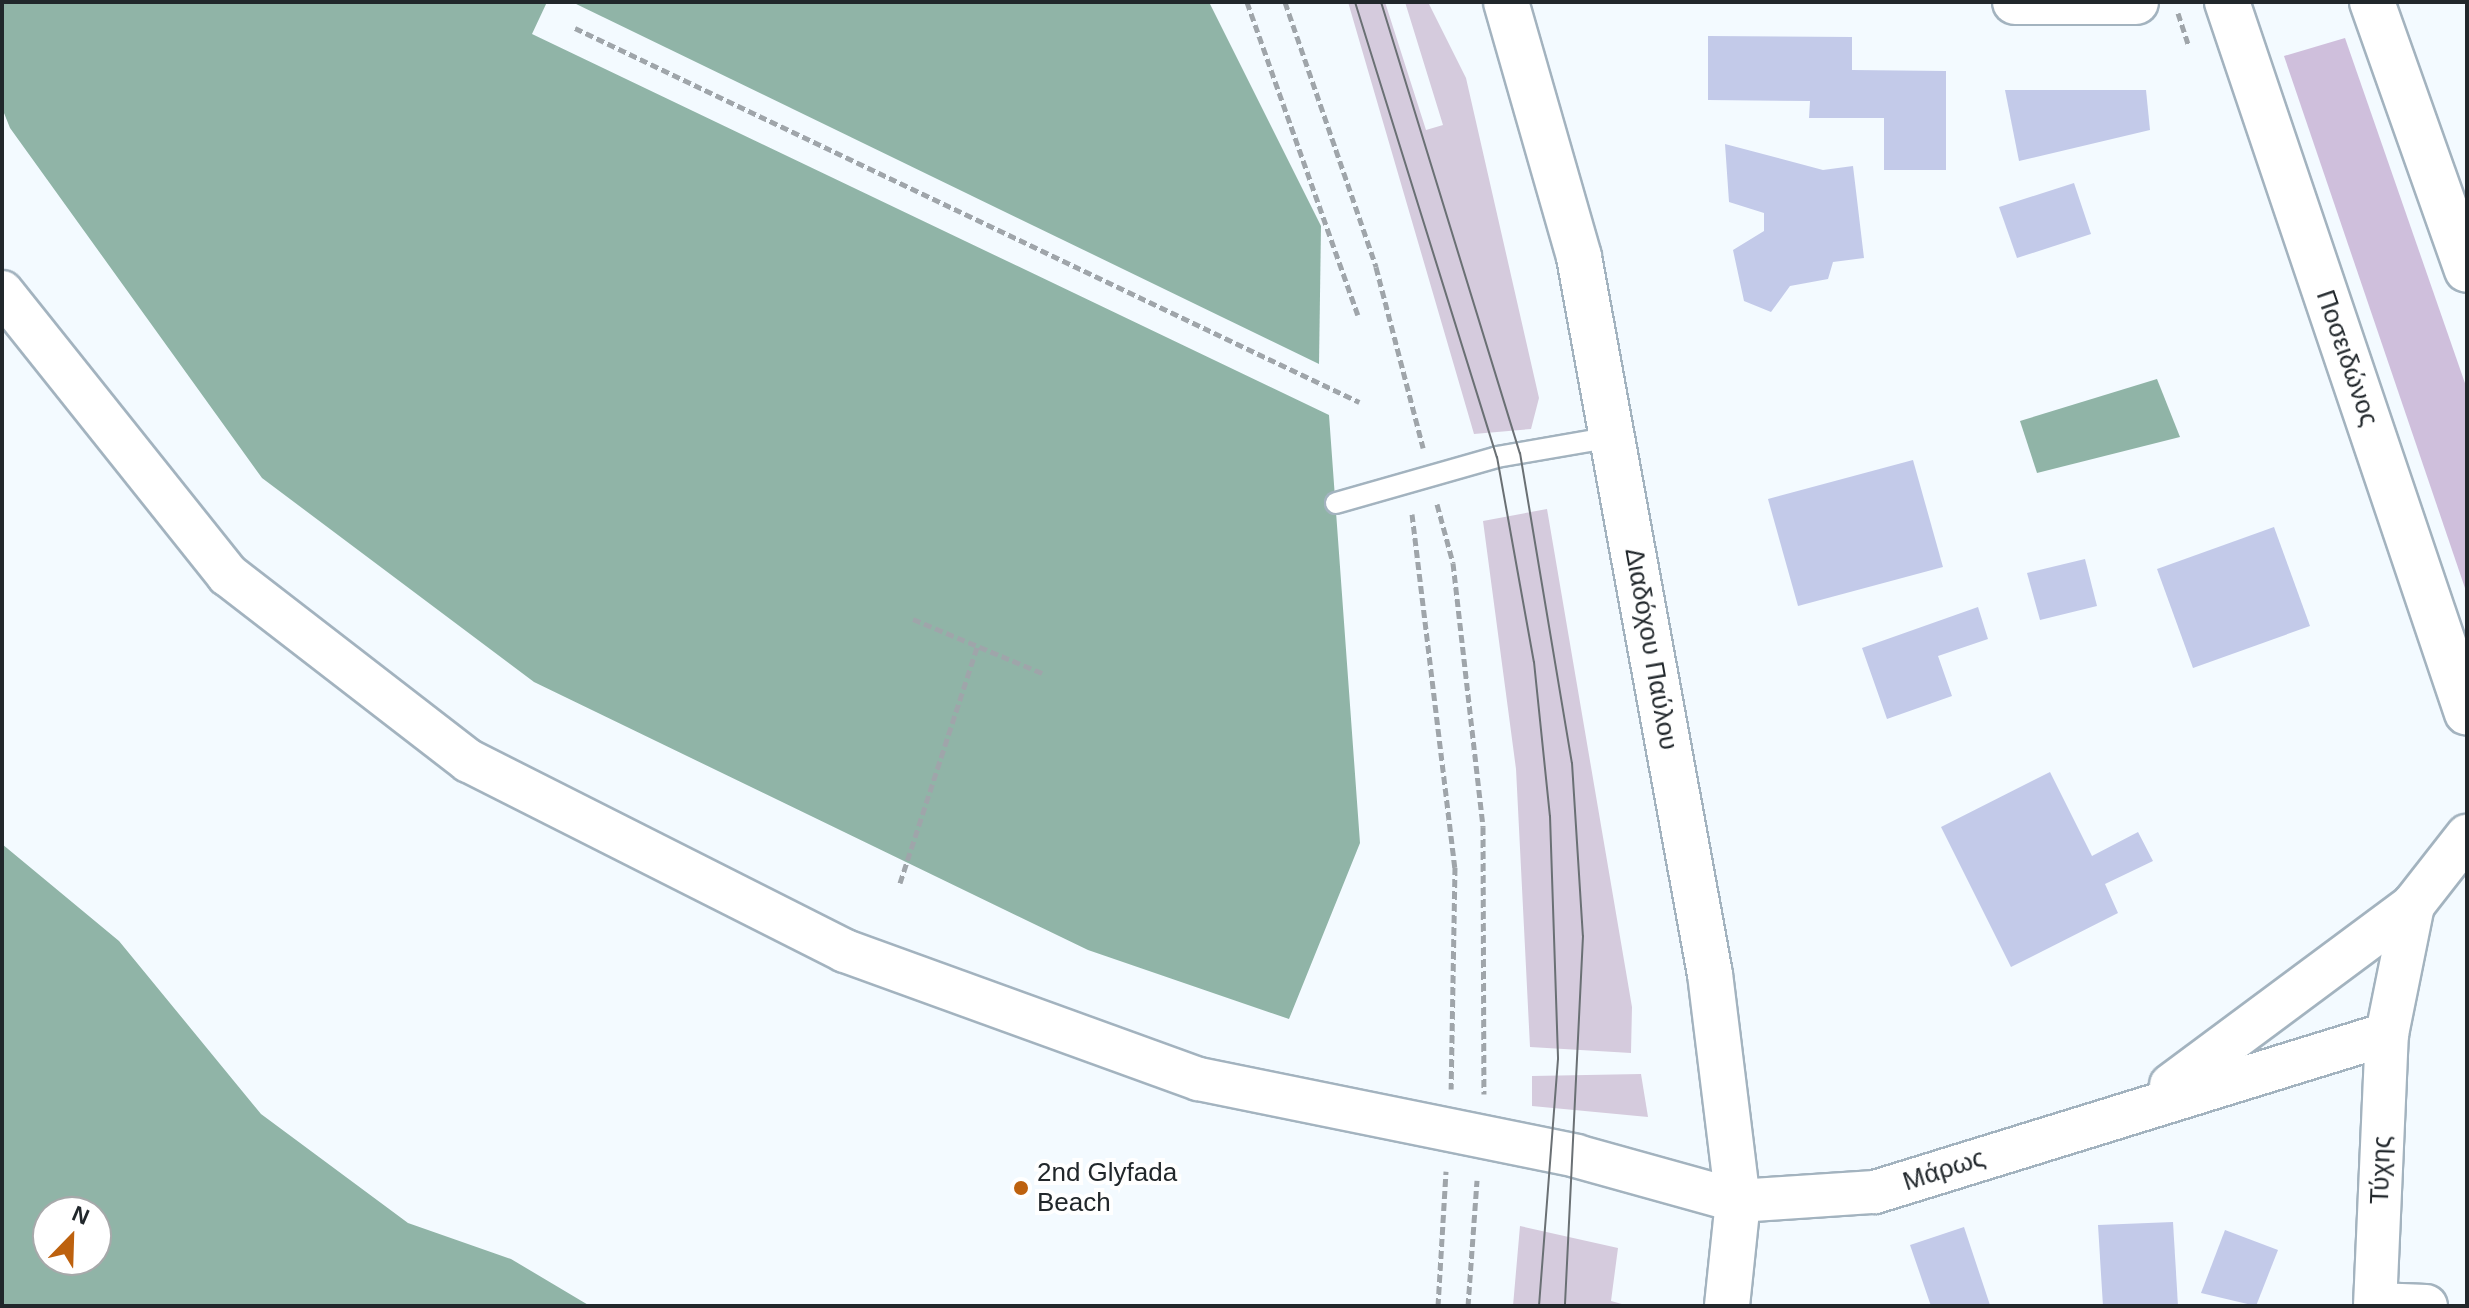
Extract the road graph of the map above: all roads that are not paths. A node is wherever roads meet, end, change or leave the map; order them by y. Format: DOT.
graph roads {
  1 [pos="1506,2"];
  2 [pos="2015,2"];
  3 [pos="2136,2"];
  4 [pos="2227,2"];
  5 [pos="2372,2"];
  6 [pos="2467,270"];
  7 [pos="2,292"];
  8 [pos="1613,437"];
  9 [pos="1336,503"];
  10 [pos="2467,713"];
  11 [pos="2467,836"];
  12 [pos="2413,905"];
  13 [pos="2387,1034"];
  14 [pos="2144,1105"];
  15 [pos="1738,1201"];
  16 [pos="2376,1305"];
  17 [pos="1727,1306"];
  18 [pos="2426,1306"];
  1 -- 8 [label="main road, Διαδόχου Παύλου"];
  2 -- 3 [label="main road"];
  4 -- 10 [label="main road, Ποσειδώνος"];
  5 -- 6 [label="main road"];
  7 -- 15 [label="street, Μάρως"];
  8 -- 9 [label="lane"];
  8 -- 15 [label="main road, Διαδόχου Παύλου"];
  11 -- 12 [label="street, Μάρως"];
  12 -- 13 [label="street, Μάρως"];
  12 -- 14 [label="street, Μάρως"];
  13 -- 14 [label="street, Μάρως"];
  13 -- 16 [label="street, Τύχης"];
  14 -- 15 [label="street, Μάρως"];
  15 -- 17 [label="main road, Διαδόχου Παύλου"];
  16 -- 18 [label="street"];
}
